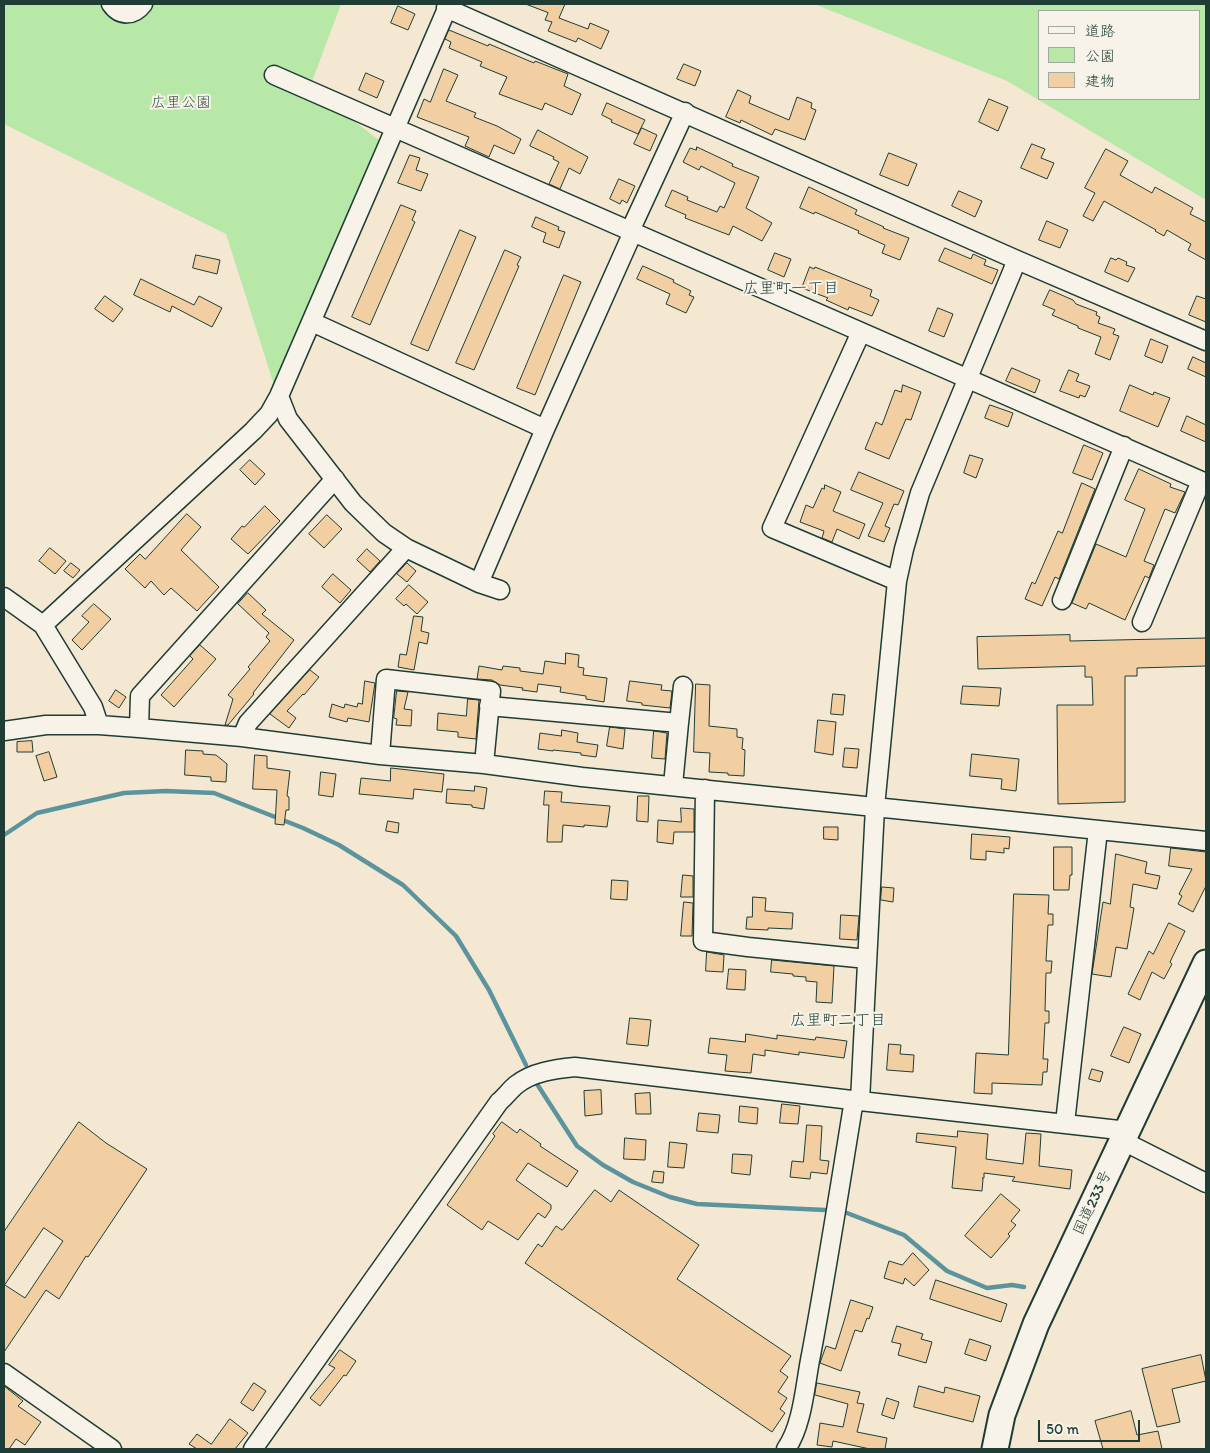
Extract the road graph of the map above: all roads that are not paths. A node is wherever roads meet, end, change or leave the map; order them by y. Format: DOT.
graph roads {
  1 [pos="111,4"];
  2 [pos="143,4"];
  3 [pos="448,6"];
  4 [pos="274,76"];
  5 [pos="684,112"];
  6 [pos="395,128"];
  7 [pos="632,232"];
  8 [pos="1017,260"];
  9 [pos="312,322"];
  10 [pos="861,332"];
  11 [pos="1206,341"];
  12 [pos="968,378"];
  13 [pos="279,396"];
  14 [pos="545,429"];
  15 [pos="1124,446"];
  16 [pos="335,479"];
  17 [pos="1204,482"];
  18 [pos="406,548"];
  19 [pos="897,581"];
  20 [pos="480,583"];
  21 [pos="500,590"];
  22 [pos="4,597"];
  23 [pos="1062,600"];
  24 [pos="1142,622"];
  25 [pos="43,624"];
  26 [pos="683,686"];
  27 [pos="489,706"];
  28 [pos="680,723"];
  29 [pos="99,725"];
  30 [pos="139,728"];
  31 [pos="4,731"];
  32 [pos="242,737"];
  33 [pos="380,755"];
  34 [pos="484,764"];
  35 [pos="673,785"];
  36 [pos="705,789"];
  37 [pos="875,807"];
  38 [pos="1098,830"];
  39 [pos="1206,841"];
  40 [pos="867,959"];
  41 [pos="1206,962"];
  42 [pos="857,1101"];
  43 [pos="1065,1123"];
  44 [pos="1126,1136"];
  45 [pos="1206,1183"];
  46 [pos="4,1373"];
  47 [pos="112,1449"];
  48 [pos="253,1449"];
  49 [pos="786,1449"];
  50 [pos="995,1449"];
  1 -- 2 [label="street"];
  3 -- 5 [label="street"];
  3 -- 6 [label="street"];
  4 -- 6 [label="street"];
  5 -- 7 [label="street"];
  5 -- 8 [label="street"];
  6 -- 7 [label="street"];
  6 -- 9 [label="street"];
  7 -- 10 [label="street"];
  7 -- 14 [label="street"];
  8 -- 11 [label="street"];
  8 -- 12 [label="street"];
  9 -- 13 [label="street"];
  9 -- 14 [label="street"];
  10 -- 12 [label="street"];
  10 -- 19 [label="street"];
  12 -- 15 [label="street"];
  12 -- 19 [label="street"];
  13 -- 16 [label="street"];
  13 -- 25 [label="street"];
  14 -- 20 [label="street"];
  15 -- 17 [label="street"];
  15 -- 23 [label="street"];
  16 -- 18 [label="street"];
  16 -- 30 [label="street"];
  17 -- 24 [label="street"];
  18 -- 20 [label="street"];
  18 -- 32 [label="street"];
  19 -- 37 [label="street"];
  20 -- 21 [label="street"];
  22 -- 25 [label="street"];
  25 -- 29 [label="street"];
  26 -- 28 [label="street"];
  27 -- 28 [label="street"];
  27 -- 33 [label="street"];
  27 -- 34 [label="street"];
  28 -- 35 [label="street"];
  29 -- 30 [label="street"];
  29 -- 31 [label="street"];
  30 -- 32 [label="street"];
  32 -- 33 [label="street"];
  33 -- 34 [label="street"];
  34 -- 35 [label="street"];
  35 -- 36 [label="street"];
  36 -- 37 [label="street"];
  36 -- 40 [label="street"];
  37 -- 38 [label="street"];
  37 -- 40 [label="street"];
  38 -- 39 [label="street"];
  38 -- 43 [label="street"];
  40 -- 42 [label="street"];
  41 -- 44 [label="highway, 国道233号"];
  42 -- 43 [label="street"];
  42 -- 48 [label="street"];
  42 -- 49 [label="street"];
  43 -- 44 [label="street"];
  44 -- 45 [label="street"];
  44 -- 50 [label="highway, 国道233号"];
  46 -- 47 [label="street"];
}
